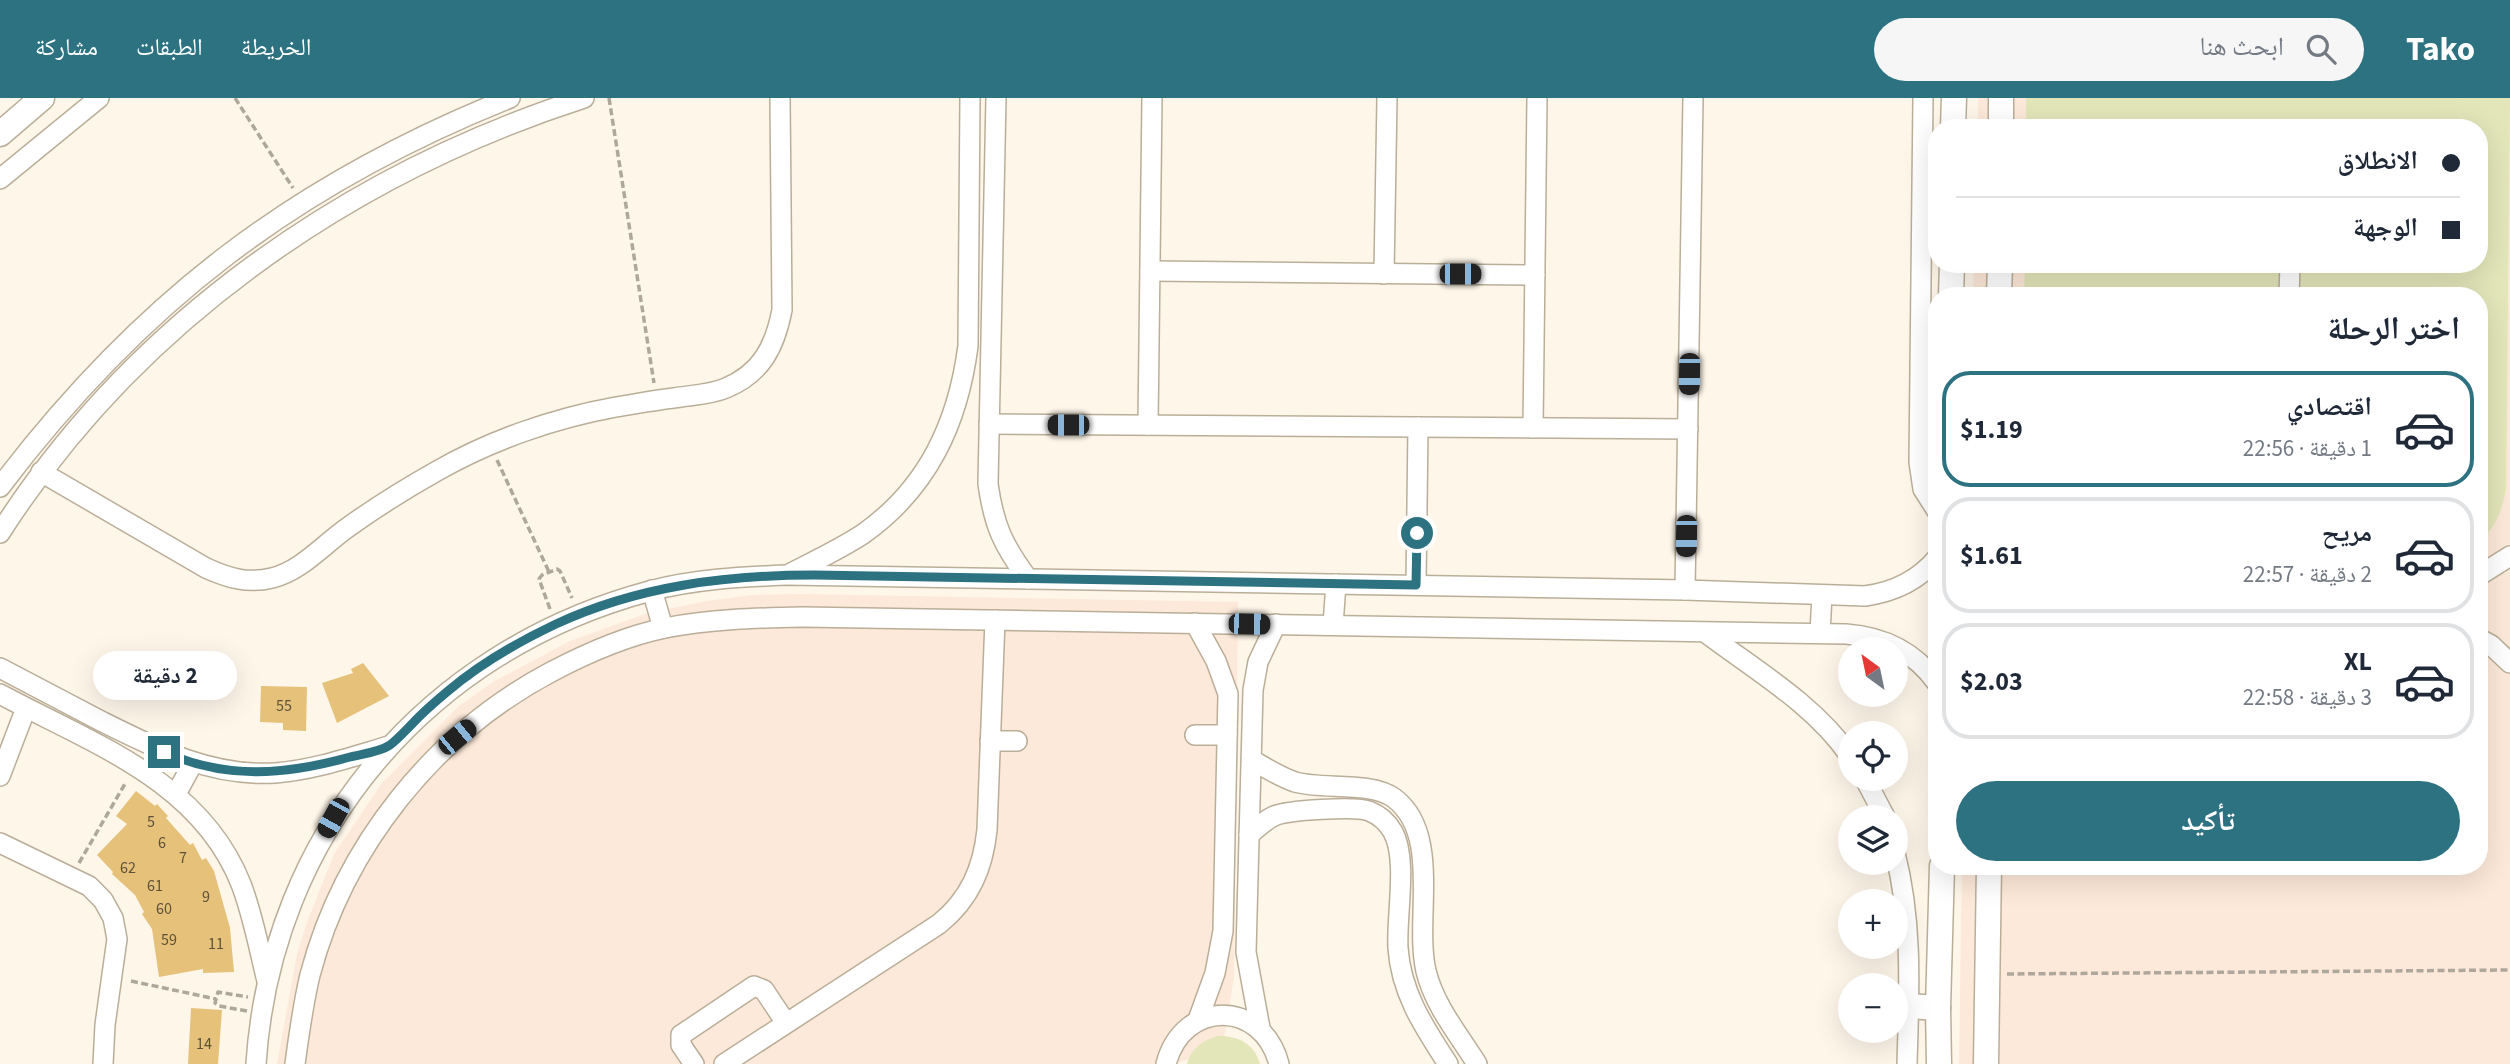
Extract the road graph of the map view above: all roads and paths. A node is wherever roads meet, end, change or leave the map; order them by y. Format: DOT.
graph roads {
  1 [pos="42,98"];
  2 [pos="99,98"];
  3 [pos="235,98"];
  4 [pos="510,98"];
  5 [pos="584,98"];
  6 [pos="609,98"];
  7 [pos="780,98"];
  8 [pos="970,98"];
  9 [pos="996,98"];
  10 [pos="1152,98"];
  11 [pos="1387,98"];
  12 [pos="1538,98"];
  13 [pos="1693,98"];
  14 [pos="1923,98"];
  15 [pos="1954,98"];
  16 [pos="2001,98"];
  17 [pos="475,112"];
  18 [pos="1954,119"];
  19 [pos="2001,119"];
  20 [pos="0,134"];
  21 [pos="485,136"];
  22 [pos="0,179"];
  23 [pos="302,202"];
  24 [pos="1150,271"];
  25 [pos="1384,274"];
  26 [pos="1535,275"];
  27 [pos="657,400"];
  28 [pos="989,424"];
  29 [pos="1147,425"];
  30 [pos="1418,427"];
  31 [pos="1533,428"];
  32 [pos="1688,429"];
  33 [pos="490,445"];
  34 [pos="41,472"];
  35 [pos="0,487"];
  36 [pos="1928,497"];
  37 [pos="0,533"];
  38 [pos="2510,556"];
  39 [pos="1928,567"];
  40 [pos="2488,570"];
  41 [pos="549,572"];
  42 [pos="787,575"];
  43 [pos="1028,579"];
  44 [pos="1336,584"];
  45 [pos="1416,585"];
  46 [pos="652,590"];
  47 [pos="1685,590"];
  48 [pos="1822,595"];
  49 [pos="578,614"];
  50 [pos="995,620"];
  51 [pos="1195,623"];
  52 [pos="556,624"];
  53 [pos="1276,624"];
  54 [pos="1333,625"];
  55 [pos="663,628"];
  56 [pos="1706,633"];
  57 [pos="1820,634"];
  58 [pos="2488,643"];
  59 [pos="2510,663"];
  60 [pos="0,668"];
  61 [pos="1928,672"];
  62 [pos="0,694"];
  63 [pos="26,708"];
  64 [pos="1195,735"];
  65 [pos="1227,735"];
  66 [pos="1838,739"];
  67 [pos="990,741"];
  68 [pos="1017,741"];
  69 [pos="389,746"];
  70 [pos="1252,760"];
  71 [pos="193,763"];
  72 [pos="136,765"];
  73 [pos="0,776"];
  74 [pos="176,794"];
  75 [pos="1249,835"];
  76 [pos="0,843"];
  77 [pos="1901,875"];
  78 [pos="1942,875"];
  79 [pos="1989,875"];
  80 [pos="71,876"];
  81 [pos="2510,970"];
  82 [pos="1987,974"];
  83 [pos="111,977"];
  84 [pos="216,999"];
  85 [pos="265,1000"];
  86 [pos="1909,1006"];
  87 [pos="1938,1008"];
  88 [pos="1198,1020"];
  89 [pos="786,1023"];
  90 [pos="1259,1028"];
  91 [pos="1168,1058"];
  92 [pos="737,1060"];
  93 [pos="103,1064"];
  94 [pos="256,1064"];
  95 [pos="295,1064"];
  96 [pos="694,1064"];
  97 [pos="1150,1064"];
  98 [pos="1279,1064"];
  99 [pos="1448,1064"];
  100 [pos="1477,1064"];
  101 [pos="1907,1064"];
  102 [pos="1940,1064"];
  103 [pos="1986,1064"];
  1 -- 20 [label="main road"];
  2 -- 22 [label="street"];
  3 -- 23 [label="path"];
  4 -- 17 [label="street"];
  5 -- 21 [label="street"];
  6 -- 27 [label="path"];
  7 -- 27 [label="street"];
  8 -- 42 [label="street"];
  9 -- 28 [label="street"];
  10 -- 24 [label="street"];
  11 -- 25 [label="street"];
  12 -- 26 [label="street"];
  13 -- 32 [label="street"];
  14 -- 36 [label="street"];
  15 -- 18 [label="main road"];
  16 -- 19 [label="main road"];
  17 -- 21 [label="street"];
  17 -- 23 [label="street"];
  21 -- 34 [label="street"];
  23 -- 35 [label="street"];
  24 -- 25 [label="street"];
  24 -- 29 [label="street"];
  25 -- 26 [label="street"];
  26 -- 31 [label="street"];
  27 -- 33 [label="street"];
  28 -- 29 [label="street"];
  28 -- 43 [label="street"];
  29 -- 30 [label="street"];
  30 -- 31 [label="street"];
  30 -- 45 [label="street"];
  31 -- 32 [label="street"];
  32 -- 47 [label="street"];
  33 -- 34 [label="street"];
  33 -- 41 [label="path"];
  34 -- 37 [label="street"];
  38 -- 40 [label="street"];
  39 -- 48 [label="street"];
  41 -- 49 [label="path"];
  41 -- 52 [label="path"];
  42 -- 43 [label="street"];
  42 -- 46 [label="street"];
  43 -- 44 [label="street"];
  44 -- 45 [label="street"];
  44 -- 54 [label="street"];
  45 -- 47 [label="street"];
  46 -- 49 [label="street"];
  46 -- 55 [label="street"];
  47 -- 48 [label="street"];
  48 -- 57 [label="street"];
  49 -- 52 [label="street"];
  50 -- 51 [label="street"];
  50 -- 55 [label="street"];
  50 -- 67 [label="street"];
  51 -- 53 [label="street"];
  51 -- 65 [label="street"];
  52 -- 69 [label="street"];
  53 -- 54 [label="street"];
  53 -- 70 [label="street"];
  54 -- 56 [label="street"];
  55 -- 95 [label="street"];
  56 -- 57 [label="street"];
  56 -- 66 [label="street"];
  57 -- 61 [label="street"];
  58 -- 59 [label="street"];
  60 -- 71 [label="street"];
  62 -- 63 [label="street"];
  63 -- 72 [label="street"];
  63 -- 73 [label="street"];
  64 -- 65 [label="street"];
  65 -- 88 [label="street"];
  67 -- 68 [label="street"];
  67 -- 89 [label="street"];
  69 -- 71 [label="street"];
  69 -- 85 [label="street"];
  70 -- 75 [label="street"];
  70 -- 100 [label="street"];
  71 -- 74 [label="street"];
  72 -- 74 [label="street"];
  72 -- 80 [label="path"];
  74 -- 85 [label="street"];
  75 -- 90 [label="street"];
  75 -- 99 [label="street"];
  76 -- 80 [label="street"];
  77 -- 86 [label="street"];
  78 -- 87 [label="main road"];
  79 -- 82 [label="main road"];
  80 -- 83 [label="street"];
  81 -- 82 [label="path"];
  82 -- 103 [label="main road"];
  83 -- 84 [label="path"];
  83 -- 93 [label="street"];
  84 -- 85 [label="path"];
  84 -- 85 [label="path"];
  85 -- 94 [label="street"];
  86 -- 87 [label="main road"];
  86 -- 101 [label="street"];
  87 -- 102 [label="main road"];
  88 -- 90 [label="street"];
  88 -- 91 [label="street"];
  89 -- 92 [label="street"];
  89 -- 96 [label="street"];
  90 -- 98 [label="street"];
  91 -- 97 [label="street"];
}
